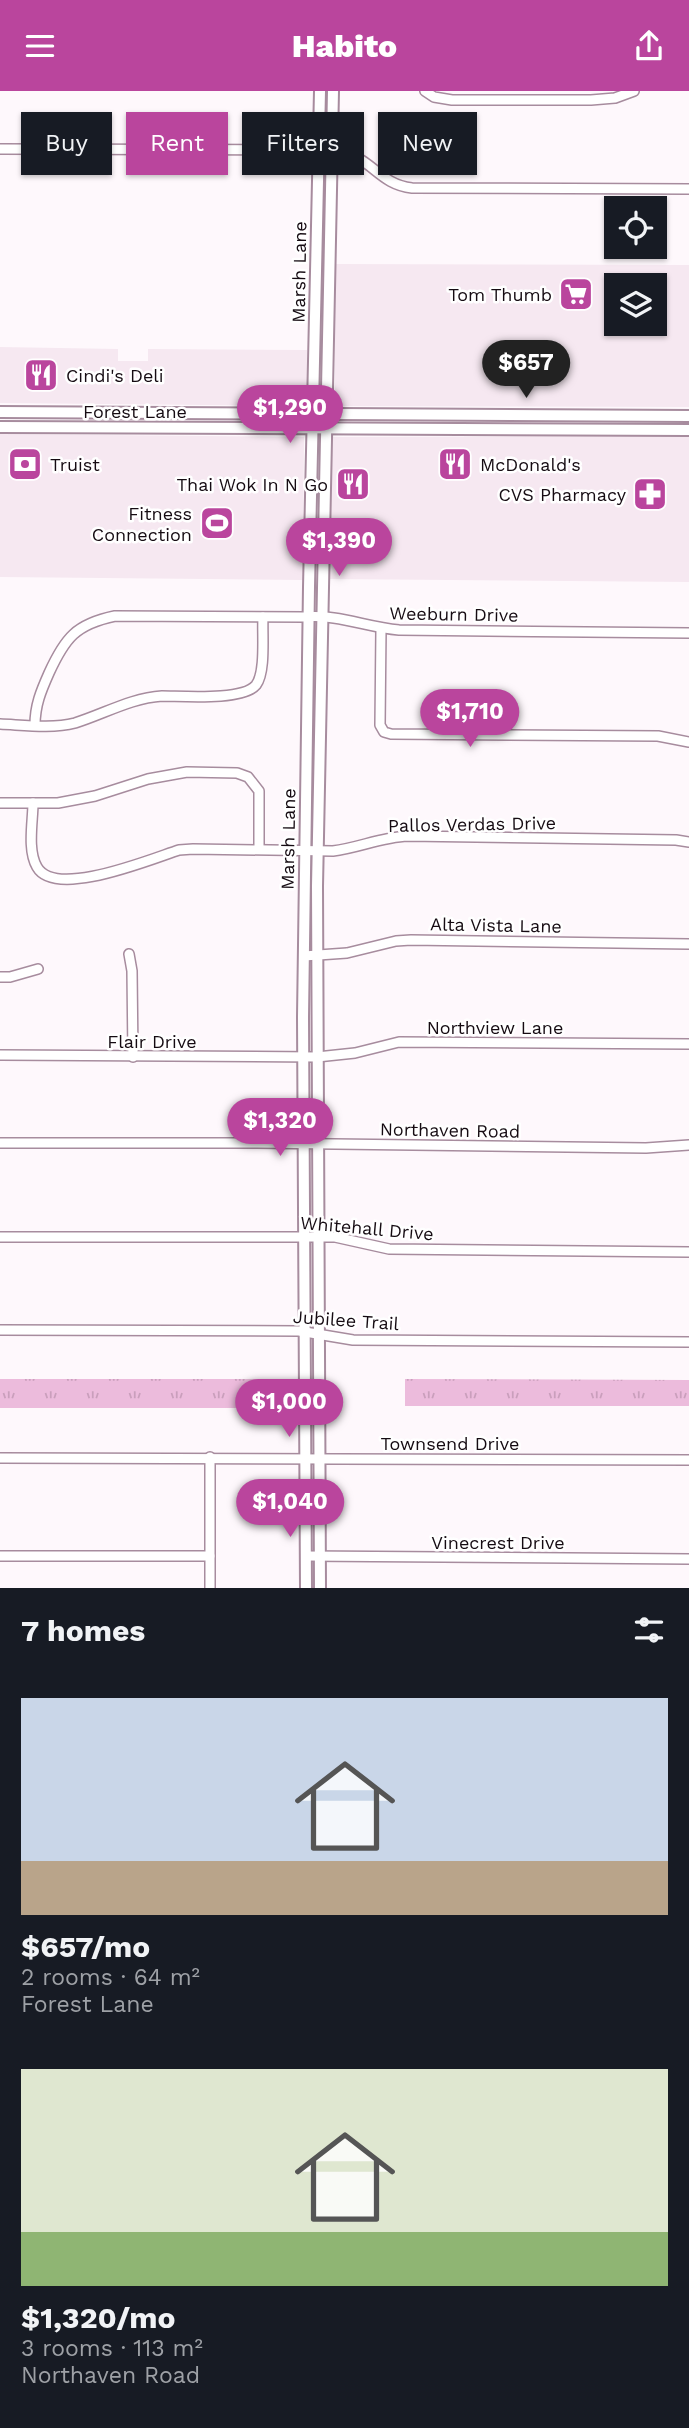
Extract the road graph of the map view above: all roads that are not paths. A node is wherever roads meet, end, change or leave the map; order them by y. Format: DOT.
graph roads {
  1 [pos="320,91"];
  2 [pos="333,91"];
  3 [pos="425,91"];
  4 [pos="634,91"];
  5 [pos="601,95"];
  6 [pos="320,112"];
  7 [pos="333,112"];
  8 [pos="0,149"];
  9 [pos="242,150"];
  10 [pos="364,160"];
  11 [pos="319,175"];
  12 [pos="332,175"];
  13 [pos="689,189"];
  14 [pos="318,216"];
  15 [pos="331,216"];
  16 [pos="315,314"];
  17 [pos="328,314"];
  18 [pos="0,412"];
  19 [pos="81,413"];
  20 [pos="209,414"];
  21 [pos="313,415"];
  22 [pos="326,415"];
  23 [pos="432,416"];
  24 [pos="595,416"];
  25 [pos="689,417"];
  26 [pos="0,427"];
  27 [pos="81,428"];
  28 [pos="209,429"];
  29 [pos="326,429"];
  30 [pos="432,429"];
  31 [pos="313,430"];
  32 [pos="595,430"];
  33 [pos="689,430"];
  34 [pos="324,519"];
  35 [pos="311,521"];
  36 [pos="322,616"];
  37 [pos="263,617"];
  38 [pos="309,617"];
  39 [pos="381,628"];
  40 [pos="689,633"];
  41 [pos="0,724"];
  42 [pos="34,725"];
  43 [pos="689,742"];
  44 [pos="0,803"];
  45 [pos="33,803"];
  46 [pos="689,842"];
  47 [pos="259,849"];
  48 [pos="305,850"];
  49 [pos="318,851"];
  50 [pos="689,944"];
  51 [pos="129,954"];
  52 [pos="317,955"];
  53 [pos="304,956"];
  54 [pos="38,969"];
  55 [pos="0,977"];
  56 [pos="689,1044"];
  57 [pos="0,1055"];
  58 [pos="303,1056"];
  59 [pos="133,1057"];
  60 [pos="317,1057"];
  61 [pos="0,1143"];
  62 [pos="304,1143"];
  63 [pos="317,1143"];
  64 [pos="689,1146"];
  65 [pos="0,1237"];
  66 [pos="304,1237"];
  67 [pos="317,1237"];
  68 [pos="689,1252"];
  69 [pos="0,1330"];
  70 [pos="304,1331"];
  71 [pos="317,1332"];
  72 [pos="689,1342"];
  73 [pos="210,1457"];
  74 [pos="306,1457"];
  75 [pos="0,1458"];
  76 [pos="318,1459"];
  77 [pos="689,1460"];
  78 [pos="0,1556"];
  79 [pos="209,1556"];
  80 [pos="306,1556"];
  81 [pos="319,1557"];
  82 [pos="689,1559"];
  83 [pos="209,1588"];
  84 [pos="306,1588"];
  85 [pos="320,1588"];
  1 -- 6 [label="main road, Marsh Lane"];
  2 -- 7 [label="main road, Marsh Lane"];
  3 -- 5 [label="street"];
  4 -- 5 [label="street"];
  8 -- 9 [label="street"];
  10 -- 13 [label="street"];
  11 -- 14 [label="main road, Marsh Lane"];
  12 -- 15 [label="main road, Marsh Lane"];
  14 -- 15 [label="main road"];
  14 -- 16 [label="main road, Marsh Lane"];
  15 -- 17 [label="main road, Marsh Lane"];
  16 -- 17 [label="main road"];
  16 -- 21 [label="main road, Marsh Lane"];
  17 -- 22 [label="main road, Marsh Lane"];
  18 -- 19 [label="main road, Forest Lane"];
  19 -- 20 [label="main road, Forest Lane"];
  19 -- 27 [label="main road"];
  20 -- 21 [label="main road, Forest Lane"];
  20 -- 28 [label="main road"];
  21 -- 22 [label="main road, Forest Lane"];
  21 -- 31 [label="main road, Marsh Lane"];
  22 -- 23 [label="main road, Forest Lane"];
  22 -- 29 [label="main road, Marsh Lane"];
  23 -- 24 [label="main road, Forest Lane"];
  23 -- 30 [label="main road"];
  24 -- 25 [label="main road, Forest Lane"];
  24 -- 32 [label="main road"];
  26 -- 27 [label="main road, Forest Lane"];
  27 -- 28 [label="main road, Forest Lane"];
  28 -- 31 [label="main road, Forest Lane"];
  29 -- 30 [label="main road, Forest Lane"];
  29 -- 31 [label="main road, Forest Lane"];
  29 -- 34 [label="main road, Marsh Lane"];
  30 -- 32 [label="main road, Forest Lane"];
  31 -- 35 [label="main road, Marsh Lane"];
  32 -- 33 [label="main road, Forest Lane"];
  34 -- 35 [label="main road"];
  34 -- 36 [label="main road, Marsh Lane"];
  35 -- 38 [label="main road, Marsh Lane"];
  36 -- 38 [label="street, Weeburn Drive"];
  36 -- 39 [label="street, Weeburn Drive"];
  36 -- 49 [label="main road, Marsh Lane"];
  37 -- 38 [label="street, Weeburn Drive"];
  37 -- 42 [label="street, Weeburn Drive"];
  37 -- 42 [label="street"];
  38 -- 48 [label="main road, Marsh Lane"];
  39 -- 40 [label="street, Weeburn Drive"];
  39 -- 43 [label="street"];
  41 -- 42 [label="street"];
  44 -- 45 [label="street"];
  45 -- 47 [label="street, Pallos Verdas Drive"];
  45 -- 47 [label="street"];
  46 -- 49 [label="street, Pallos Verdas Drive"];
  47 -- 48 [label="street, Pallos Verdas Drive"];
  48 -- 49 [label="street, Pallos Verdas Drive"];
  48 -- 53 [label="main road, Marsh Lane"];
  49 -- 52 [label="main road, Marsh Lane"];
  50 -- 52 [label="street, Alta Vista Lane"];
  51 -- 59 [label="street"];
  52 -- 53 [label="street, Alta Vista Lane"];
  52 -- 60 [label="main road, Marsh Lane"];
  53 -- 58 [label="main road, Marsh Lane"];
  54 -- 55 [label="street"];
  56 -- 60 [label="street, Northview Lane"];
  57 -- 59 [label="street, Flair Drive"];
  58 -- 59 [label="street, Flair Drive"];
  58 -- 60 [label="street, Northview Lane"];
  58 -- 62 [label="main road, Marsh Lane"];
  60 -- 63 [label="main road, Marsh Lane"];
  61 -- 62 [label="street, Northaven Road"];
  62 -- 63 [label="street, Northaven Road"];
  62 -- 66 [label="main road, Marsh Lane"];
  63 -- 64 [label="street, Northaven Road"];
  63 -- 67 [label="main road, Marsh Lane"];
  65 -- 66 [label="street, Whitehall Drive"];
  66 -- 67 [label="street, Whitehall Drive"];
  66 -- 70 [label="main road, Marsh Lane"];
  67 -- 68 [label="street, Whitehall Drive"];
  67 -- 71 [label="main road, Marsh Lane"];
  69 -- 70 [label="street, Jubilee Trail"];
  70 -- 71 [label="street, Jubilee Trail"];
  70 -- 74 [label="main road, Marsh Lane"];
  71 -- 72 [label="street, Jubilee Trail"];
  71 -- 76 [label="main road, Marsh Lane"];
  73 -- 74 [label="street, Townsend Drive"];
  73 -- 75 [label="street, Townsend Drive"];
  73 -- 79 [label="street"];
  74 -- 76 [label="street, Townsend Drive"];
  74 -- 80 [label="main road, Marsh Lane"];
  76 -- 77 [label="street, Townsend Drive"];
  76 -- 81 [label="main road, Marsh Lane"];
  78 -- 79 [label="street"];
  79 -- 83 [label="street"];
  80 -- 81 [label="street, Vinecrest Drive"];
  80 -- 84 [label="main road, Marsh Lane"];
  81 -- 82 [label="street, Vinecrest Drive"];
  81 -- 85 [label="main road, Marsh Lane"];
}
